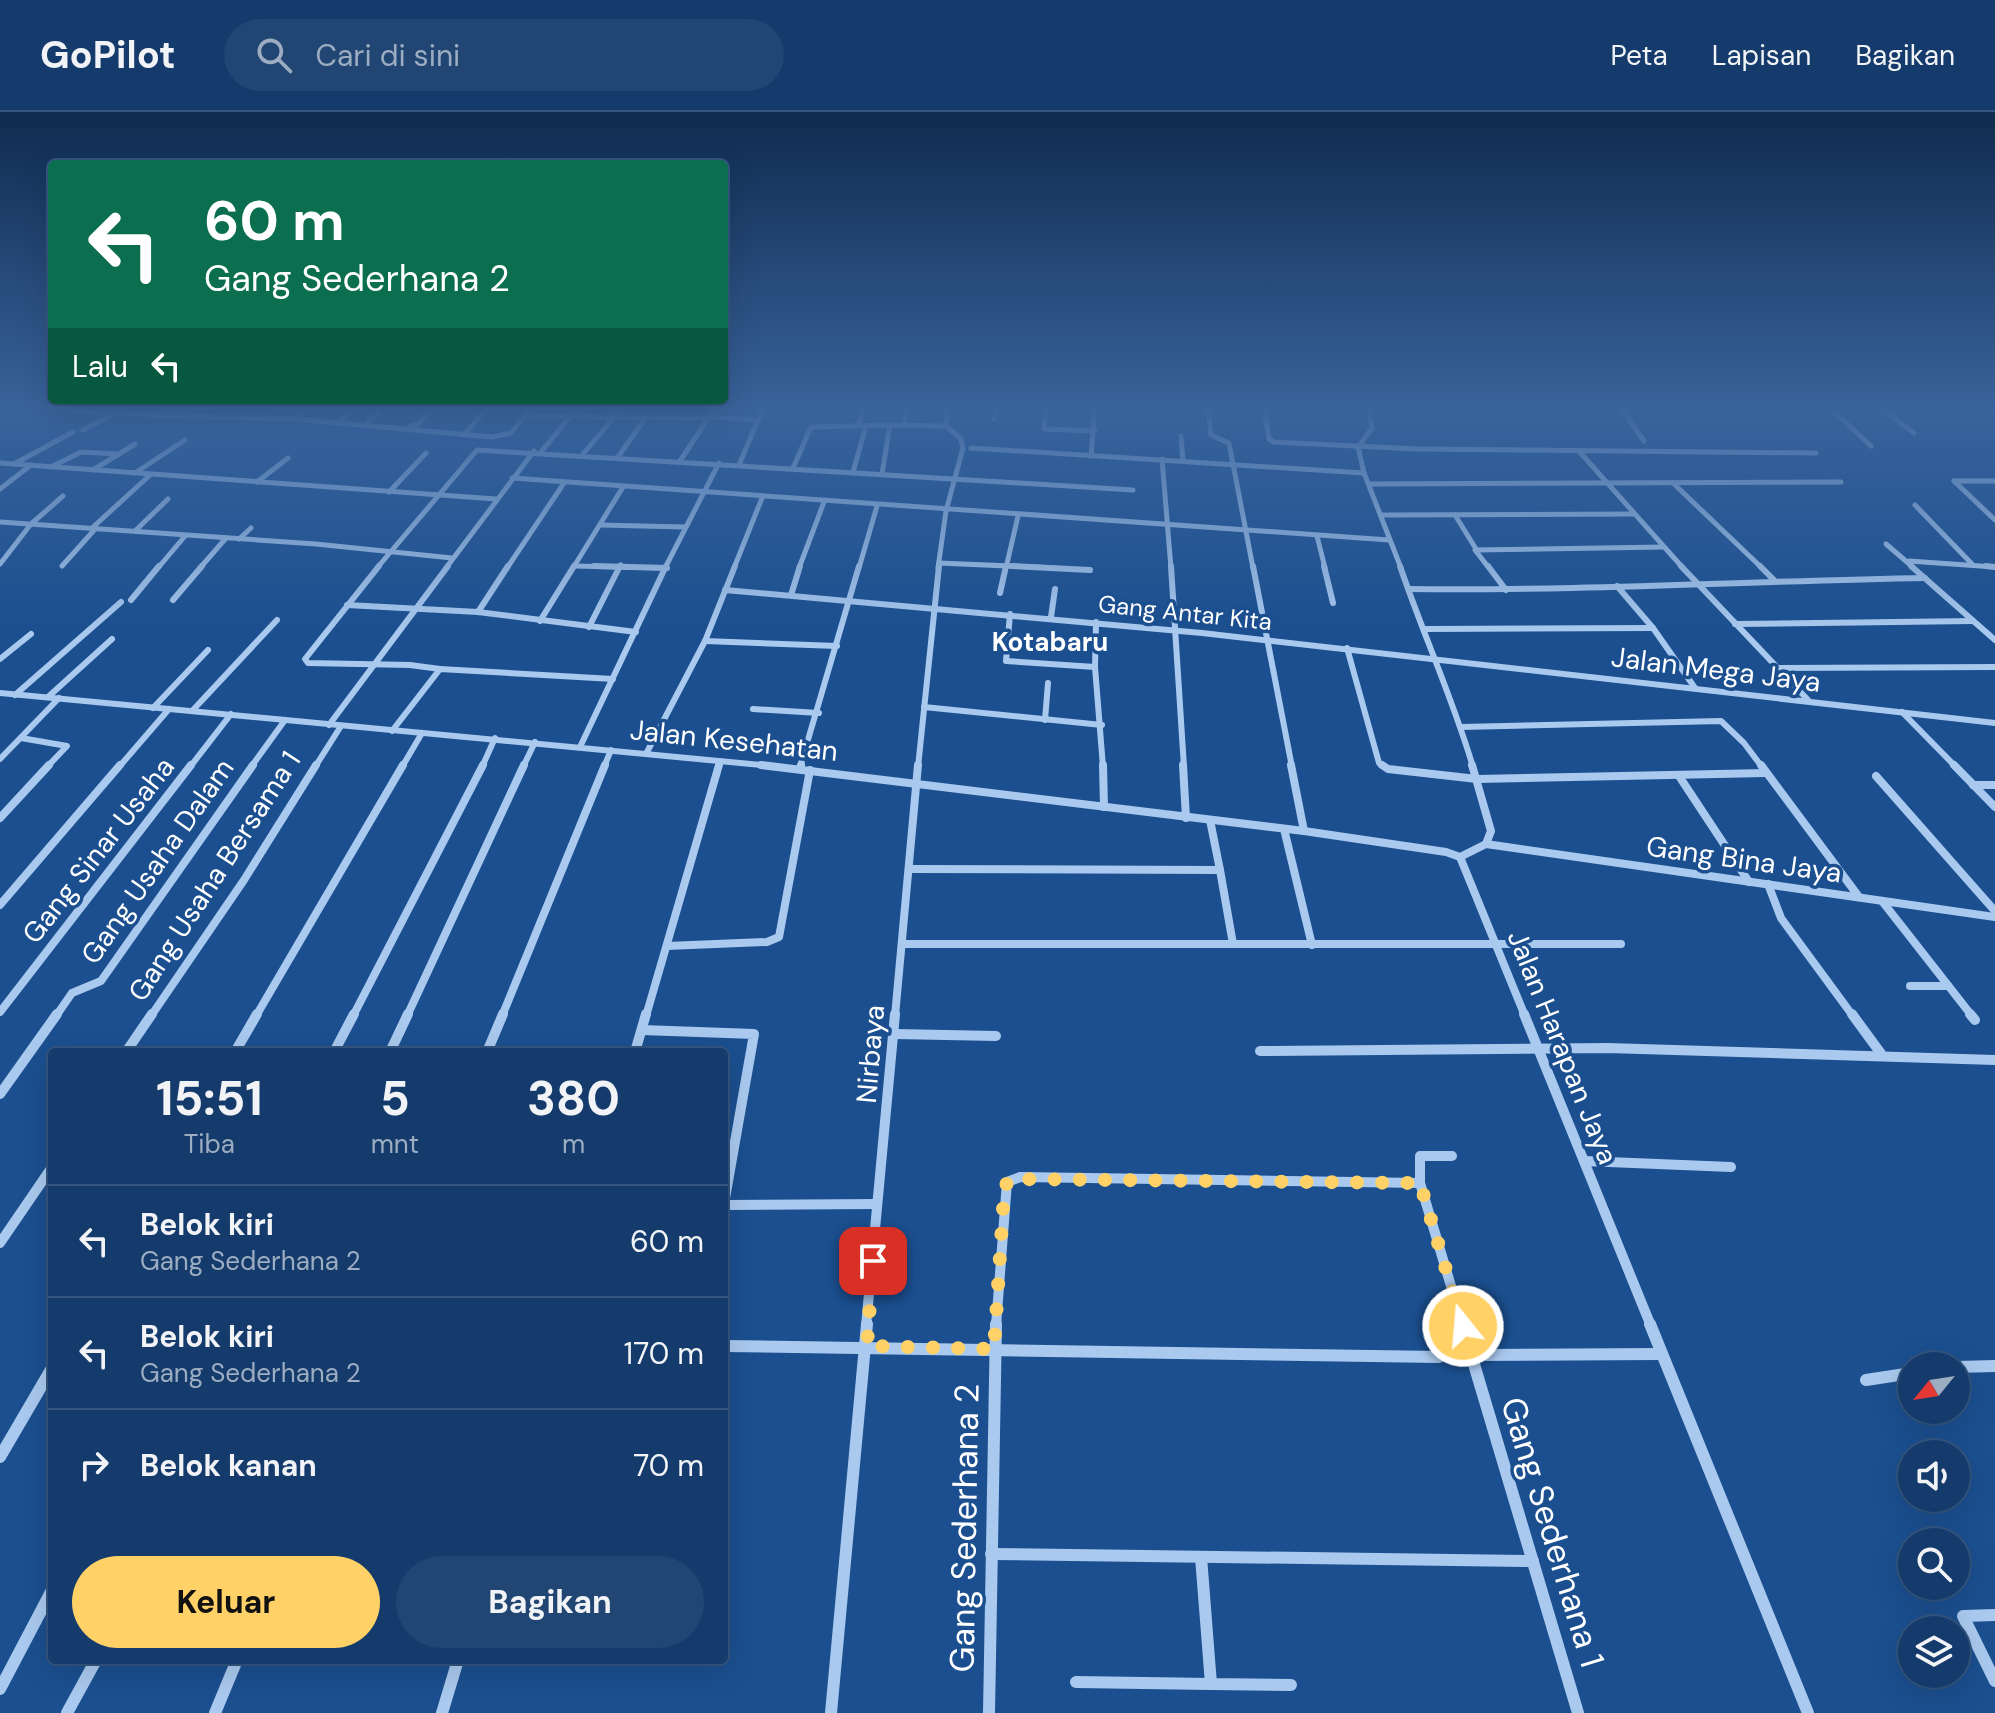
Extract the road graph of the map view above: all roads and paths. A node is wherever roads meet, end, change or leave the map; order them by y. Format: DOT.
graph roads {
  1 [pos="142,483"];
  2 [pos="265,483"];
  3 [pos="398,483"];
  4 [pos="450,483"];
  5 [pos="508,483"];
  6 [pos="564,483"];
  7 [pos="709,483"];
  8 [pos="953,483"];
  9 [pos="1033,483"];
  10 [pos="1164,483"];
  11 [pos="1236,483"];
  12 [pos="1673,483"];
  13 [pos="1735,483"];
  14 [pos="1956,483"];
  15 [pos="1369,484"];
  16 [pos="1609,484"];
  17 [pos="623,487"];
  18 [pos="1133,490"];
  19 [pos="389,492"];
  20 [pos="704,493"];
  21 [pos="441,495"];
  22 [pos="63,496"];
  23 [pos="762,498"];
  24 [pos="168,499"];
  25 [pos="496,499"];
  26 [pos="824,502"];
  27 [pos="1915,505"];
  28 [pos="877,506"];
  29 [pos="946,511"];
  30 [pos="1634,514"];
  31 [pos="1382,515"];
  32 [pos="1455,515"];
  33 [pos="1018,516"];
  34 [pos="1995,520"];
  35 [pos="0,522"];
  36 [pos="31,524"];
  37 [pos="600,525"];
  38 [pos="1169,526"];
  39 [pos="685,527"];
  40 [pos="94,528"];
  41 [pos="251,528"];
  42 [pos="135,531"];
  43 [pos="1245,532"];
  44 [pos="185,536"];
  45 [pos="1317,536"];
  46 [pos="226,538"];
  47 [pos="239,539"];
  48 [pos="1389,540"];
  49 [pos="1886,544"];
  50 [pos="1663,547"];
  51 [pos="1476,549"];
  52 [pos="391,551"];
  53 [pos="452,558"];
  54 [pos="1908,561"];
  55 [pos="939,563"];
  56 [pos="0,564"];
  57 [pos="621,565"];
  58 [pos="1973,565"];
  59 [pos="62,566"];
  60 [pos="575,566"];
  61 [pos="1006,566"];
  62 [pos="1995,567"];
  63 [pos="667,568"];
  64 [pos="1090,570"];
  65 [pos="1925,578"];
  66 [pos="1774,580"];
  67 [pos="1696,582"];
  68 [pos="1617,586"];
  69 [pos="1055,589"];
  70 [pos="1409,589"];
  71 [pos="725,590"];
  72 [pos="1506,590"];
  73 [pos="1000,593"];
  74 [pos="791,595"];
  75 [pos="131,600"];
  76 [pos="173,600"];
  77 [pos="850,600"];
  78 [pos="121,602"];
  79 [pos="1333,603"];
  80 [pos="347,605"];
  81 [pos="934,606"];
  82 [pos="416,607"];
  83 [pos="478,612"];
  84 [pos="1010,614"];
  85 [pos="1051,617"];
  86 [pos="277,620"];
  87 [pos="540,621"];
  88 [pos="1973,621"];
  89 [pos="1096,622"];
  90 [pos="1735,624"];
  91 [pos="589,627"];
  92 [pos="1653,628"];
  93 [pos="1425,629"];
  94 [pos="1176,631"];
  95 [pos="636,632"];
  96 [pos="31,634"];
  97 [pos="112,639"];
  98 [pos="1265,639"];
  99 [pos="1995,640"];
  100 [pos="705,641"];
  101 [pos="837,646"];
  102 [pos="1347,648"];
  103 [pos="208,650"];
  104 [pos="1432,658"];
  105 [pos="0,659"];
  106 [pos="375,664"];
  107 [pos="1095,667"];
  108 [pos="1995,667"];
  109 [pos="1778,668"];
  110 [pos="440,669"];
  111 [pos="613,679"];
  112 [pos="1048,683"];
  113 [pos="1695,688"];
  114 [pos="0,693"];
  115 [pos="15,695"];
  116 [pos="48,697"];
  117 [pos="59,698"];
  118 [pos="1809,701"];
  119 [pos="924,707"];
  120 [pos="153,708"];
  121 [pos="169,709"];
  122 [pos="753,709"];
  123 [pos="193,710"];
  124 [pos="1902,712"];
  125 [pos="819,713"];
  126 [pos="231,714"];
  127 [pos="285,720"];
  128 [pos="1045,720"];
  129 [pos="1995,723"];
  130 [pos="329,725"];
  131 [pos="1102,725"];
  132 [pos="341,726"];
  133 [pos="1461,727"];
  134 [pos="392,731"];
  135 [pos="422,733"];
  136 [pos="21,738"];
  137 [pos="495,738"];
  138 [pos="535,742"];
  139 [pos="580,747"];
  140 [pos="611,750"];
  141 [pos="646,754"];
  142 [pos="0,759"];
  143 [pos="720,761"];
  144 [pos="805,769"];
  145 [pos="1766,773"];
  146 [pos="1679,776"];
  147 [pos="1876,776"];
  148 [pos="1477,779"];
  149 [pos="917,782"];
  150 [pos="1973,785"];
  151 [pos="1995,785"];
  152 [pos="1104,807"];
  153 [pos="1995,807"];
  154 [pos="0,818"];
  155 [pos="1186,818"];
  156 [pos="1210,820"];
  157 [pos="1284,829"];
  158 [pos="1304,831"];
  159 [pos="1486,844"];
  160 [pos="1460,857"];
  161 [pos="909,869"];
  162 [pos="1220,870"];
  163 [pos="1749,882"];
  164 [pos="1768,884"];
  165 [pos="1859,897"];
  166 [pos="1881,900"];
  167 [pos="0,905"];
  168 [pos="1995,914"];
  169 [pos="902,944"];
  170 [pos="1233,944"];
  171 [pos="1495,944"];
  172 [pos="1621,944"];
  173 [pos="1312,945"];
  174 [pos="667,946"];
  175 [pos="1910,986"];
  176 [pos="1948,986"];
  177 [pos="0,1012"];
  178 [pos="1975,1020"];
  179 [pos="642,1030"];
  180 [pos="895,1034"];
  181 [pos="996,1036"];
  182 [pos="129,1048"];
  183 [pos="237,1048"];
  184 [pos="336,1048"];
  185 [pos="392,1048"];
  186 [pos="489,1048"];
  187 [pos="636,1048"];
  188 [pos="1538,1048"];
  189 [pos="1260,1051"];
  190 [pos="1882,1055"];
  191 [pos="1995,1060"];
  192 [pos="0,1094"];
  193 [pos="1452,1156"];
  194 [pos="1584,1161"];
  195 [pos="1731,1167"];
  196 [pos="48,1173"];
  197 [pos="728,1182"];
  198 [pos="1420,1183"];
  199 [pos="877,1204"];
  200 [pos="728,1205"];
  201 [pos="0,1243"];
  202 [pos="728,1346"];
  203 [pos="867,1346"];
  204 [pos="994,1349"];
  205 [pos="1661,1354"];
  206 [pos="1472,1355"];
  207 [pos="1439,1357"];
  208 [pos="1995,1366"];
  209 [pos="1970,1367"];
  210 [pos="48,1375"];
  211 [pos="1898,1375"];
  212 [pos="1866,1380"];
  213 [pos="0,1457"];
  214 [pos="991,1554"];
  215 [pos="1201,1557"];
  216 [pos="1533,1561"];
  217 [pos="48,1598"];
  218 [pos="1995,1615"];
  219 [pos="94,1664"];
  220 [pos="235,1664"];
  221 [pos="457,1664"];
  222 [pos="1995,1681"];
  223 [pos="1076,1682"];
  224 [pos="1211,1684"];
  225 [pos="1291,1685"];
  226 [pos="0,1689"];
  227 [pos="67,1713"];
  228 [pos="215,1713"];
  229 [pos="442,1713"];
  230 [pos="831,1713"];
  231 [pos="989,1713"];
  232 [pos="1578,1713"];
  233 [pos="1808,1713"];
  1 -- 40 [label="street"];
  2 -- 19 [label="street"];
  3 -- 19 [label="street"];
  4 -- 21 [label="street"];
  5 -- 25 [label="street"];
  6 -- 17 [label="street"];
  6 -- 83 [label="street"];
  7 -- 20 [label="street"];
  8 -- 29 [label="street, Nirbaya"];
  9 -- 18 [label="street"];
  10 -- 38 [label="street"];
  11 -- 43 [label="street"];
  12 -- 13 [label="street"];
  12 -- 16 [label="street"];
  12 -- 66 [label="street"];
  14 -- 34 [label="street"];
  15 -- 16 [label="street"];
  15 -- 31 [label="street"];
  16 -- 30 [label="street"];
  17 -- 20 [label="street"];
  17 -- 37 [label="street"];
  19 -- 21 [label="street"];
  20 -- 23 [label="street"];
  20 -- 39 [label="street"];
  21 -- 25 [label="street"];
  21 -- 52 [label="street"];
  22 -- 36 [label="street"];
  23 -- 26 [label="street"];
  23 -- 71 [label="street"];
  24 -- 42 [label="street"];
  25 -- 53 [label="street"];
  26 -- 28 [label="street"];
  26 -- 74 [label="street"];
  27 -- 58 [label="street"];
  28 -- 29 [label="street"];
  28 -- 77 [label="street"];
  29 -- 33 [label="street"];
  29 -- 55 [label="street, Nirbaya"];
  30 -- 32 [label="street"];
  30 -- 50 [label="street"];
  31 -- 32 [label="street"];
  31 -- 48 [label="street"];
  32 -- 51 [label="street"];
  33 -- 38 [label="street"];
  33 -- 61 [label="street"];
  35 -- 36 [label="street"];
  36 -- 40 [label="street"];
  36 -- 56 [label="street"];
  37 -- 39 [label="street"];
  37 -- 60 [label="street"];
  38 -- 43 [label="street"];
  38 -- 94 [label="street"];
  39 -- 63 [label="street"];
  40 -- 42 [label="street"];
  40 -- 59 [label="street"];
  41 -- 47 [label="street"];
  42 -- 44 [label="street"];
  43 -- 45 [label="street"];
  43 -- 98 [label="street"];
  44 -- 46 [label="street"];
  44 -- 75 [label="street"];
  45 -- 48 [label="street"];
  45 -- 79 [label="street"];
  46 -- 47 [label="street"];
  46 -- 76 [label="street"];
  47 -- 52 [label="street"];
  48 -- 70 [label="street"];
  49 -- 54 [label="street"];
  50 -- 51 [label="street"];
  50 -- 67 [label="street"];
  51 -- 72 [label="street"];
  52 -- 53 [label="street"];
  52 -- 80 [label="street"];
  53 -- 82 [label="street"];
  54 -- 58 [label="street"];
  54 -- 65 [label="street"];
  55 -- 61 [label="street"];
  55 -- 81 [label="street, Nirbaya"];
  57 -- 60 [label="street"];
  57 -- 63 [label="street"];
  57 -- 91 [label="street"];
  58 -- 62 [label="street"];
  60 -- 87 [label="street"];
  61 -- 64 [label="street"];
  61 -- 73 [label="street"];
  63 -- 95 [label="street"];
  65 -- 66 [label="street"];
  65 -- 88 [label="street"];
  66 -- 67 [label="street"];
  67 -- 68 [label="street"];
  67 -- 90 [label="street"];
  68 -- 72 [label="street"];
  68 -- 92 [label="street"];
  69 -- 85 [label="street"];
  70 -- 72 [label="street"];
  70 -- 93 [label="street"];
  71 -- 74 [label="street, Gang Antar Kita"];
  71 -- 100 [label="street"];
  74 -- 77 [label="street, Gang Antar Kita"];
  77 -- 81 [label="street, Gang Antar Kita"];
  77 -- 101 [label="street"];
  78 -- 115 [label="street"];
  80 -- 82 [label="street"];
  80 -- 106 [label="street"];
  81 -- 84 [label="street, Gang Antar Kita"];
  81 -- 119 [label="street, Nirbaya"];
  82 -- 83 [label="street"];
  82 -- 106 [label="street"];
  83 -- 87 [label="street"];
  84 -- 85 [label="street, Gang Antar Kita"];
  84 -- 107 [label="street"];
  85 -- 89 [label="street, Gang Antar Kita"];
  86 -- 123 [label="street"];
  87 -- 91 [label="street"];
  88 -- 90 [label="street"];
  88 -- 99 [label="street"];
  89 -- 94 [label="street, Gang Antar Kita"];
  89 -- 107 [label="street"];
  90 -- 109 [label="street"];
  91 -- 95 [label="street"];
  92 -- 93 [label="street"];
  92 -- 113 [label="street"];
  93 -- 104 [label="street"];
  94 -- 98 [label="street, Gang Antar Kita"];
  94 -- 155 [label="street"];
  95 -- 111 [label="street"];
  96 -- 105 [label="street"];
  97 -- 116 [label="street"];
  98 -- 102 [label="street, Gang Antar Kita"];
  98 -- 158 [label="street"];
  100 -- 101 [label="street"];
  100 -- 141 [label="street"];
  101 -- 125 [label="street"];
  102 -- 104 [label="street, Gang Antar Kita"];
  102 -- 148 [label="street"];
  103 -- 120 [label="street"];
  104 -- 113 [label="street, Jalan Mega Jaya"];
  104 -- 133 [label="street"];
  106 -- 110 [label="street"];
  106 -- 130 [label="street"];
  107 -- 131 [label="street"];
  108 -- 109 [label="street"];
  109 -- 118 [label="street"];
  110 -- 111 [label="street"];
  110 -- 134 [label="street"];
  111 -- 139 [label="street"];
  112 -- 128 [label="street"];
  113 -- 118 [label="street, Jalan Mega Jaya"];
  114 -- 115 [label="street, Jalan Kesehatan"];
  115 -- 116 [label="street, Jalan Kesehatan"];
  116 -- 117 [label="street, Jalan Kesehatan"];
  117 -- 120 [label="street, Jalan Kesehatan"];
  117 -- 136 [label="street"];
  118 -- 124 [label="street, Jalan Mega Jaya"];
  119 -- 128 [label="street"];
  119 -- 149 [label="street, Nirbaya"];
  120 -- 121 [label="street, Jalan Kesehatan"];
  121 -- 123 [label="street, Jalan Kesehatan"];
  121 -- 167 [label="street"];
  122 -- 125 [label="street"];
  123 -- 126 [label="street, Jalan Kesehatan"];
  124 -- 129 [label="street, Jalan Mega Jaya"];
  124 -- 150 [label="street"];
  125 -- 144 [label="street"];
  126 -- 127 [label="street, Jalan Kesehatan"];
  126 -- 177 [label="street, Gang Sinar Usaha"];
  127 -- 130 [label="street, Jalan Kesehatan"];
  127 -- 192 [label="street, Gang Usaha Dalam"];
  128 -- 131 [label="street"];
  130 -- 132 [label="street, Jalan Kesehatan"];
  131 -- 152 [label="street"];
  132 -- 134 [label="street, Jalan Kesehatan"];
  132 -- 182 [label="street, Gang Usaha Bersama 1"];
  133 -- 145 [label="street"];
  133 -- 148 [label="street"];
  134 -- 135 [label="street, Jalan Kesehatan"];
  135 -- 137 [label="street, Jalan Kesehatan"];
  135 -- 183 [label="street"];
  136 -- 142 [label="street"];
  136 -- 154 [label="street"];
  137 -- 138 [label="street, Jalan Kesehatan"];
  137 -- 184 [label="street"];
  138 -- 139 [label="street, Jalan Kesehatan"];
  138 -- 185 [label="street"];
  139 -- 140 [label="street, Jalan Kesehatan"];
  140 -- 141 [label="street, Jalan Kesehatan"];
  140 -- 186 [label="street"];
  141 -- 143 [label="street, Jalan Kesehatan"];
  143 -- 144 [label="street, Jalan Kesehatan"];
  143 -- 174 [label="street"];
  144 -- 149 [label="street, Jalan Kesehatan"];
  144 -- 174 [label="street"];
  145 -- 146 [label="street"];
  145 -- 165 [label="street"];
  146 -- 148 [label="street"];
  146 -- 163 [label="street"];
  147 -- 168 [label="street"];
  148 -- 159 [label="street"];
  149 -- 152 [label="street, Jalan Kesehatan"];
  149 -- 161 [label="street, Nirbaya"];
  150 -- 151 [label="street"];
  150 -- 153 [label="street"];
  152 -- 155 [label="street, Jalan Kesehatan"];
  155 -- 156 [label="street, Jalan Kesehatan"];
  156 -- 157 [label="street, Jalan Kesehatan"];
  156 -- 162 [label="street"];
  157 -- 158 [label="street, Jalan Kesehatan"];
  157 -- 173 [label="street"];
  158 -- 160 [label="street, Jalan Kesehatan"];
  159 -- 160 [label="street"];
  159 -- 163 [label="street, Gang Bina Jaya"];
  160 -- 171 [label="street, Jalan Harapan Jaya"];
  161 -- 162 [label="street"];
  161 -- 169 [label="street, Nirbaya"];
  162 -- 170 [label="street"];
  163 -- 164 [label="street, Gang Bina Jaya"];
  164 -- 165 [label="street, Gang Bina Jaya"];
  164 -- 190 [label="street"];
  165 -- 166 [label="street, Gang Bina Jaya"];
  166 -- 168 [label="street, Gang Bina Jaya"];
  166 -- 176 [label="street"];
  169 -- 170 [label="street"];
  169 -- 180 [label="street, Nirbaya"];
  170 -- 173 [label="street"];
  171 -- 172 [label="street"];
  171 -- 173 [label="street"];
  171 -- 188 [label="street, Jalan Harapan Jaya"];
  174 -- 179 [label="street"];
  175 -- 176 [label="street"];
  176 -- 178 [label="street"];
  179 -- 187 [label="street"];
  179 -- 197 [label="street"];
  180 -- 181 [label="street"];
  180 -- 199 [label="street, Nirbaya"];
  188 -- 189 [label="street"];
  188 -- 190 [label="street"];
  188 -- 194 [label="street, Jalan Harapan Jaya"];
  190 -- 191 [label="street"];
  193 -- 198 [label="street"];
  194 -- 195 [label="street"];
  194 -- 205 [label="street, Jalan Harapan Jaya"];
  196 -- 201 [label="street"];
  198 -- 204 [label="street, Gang Sederhana 2"];
  198 -- 206 [label="street, Gang Sederhana 1"];
  199 -- 200 [label="street"];
  199 -- 203 [label="street, Nirbaya"];
  202 -- 203 [label="street"];
  203 -- 204 [label="street"];
  203 -- 230 [label="street, Nirbaya"];
  204 -- 207 [label="street"];
  204 -- 214 [label="street, Gang Sederhana 2"];
  205 -- 206 [label="street"];
  205 -- 233 [label="street, Jalan Harapan Jaya"];
  206 -- 216 [label="street, Gang Sederhana 1"];
  208 -- 209 [label="street"];
  210 -- 213 [label="street"];
  211 -- 212 [label="street"];
  214 -- 215 [label="street"];
  214 -- 231 [label="street, Gang Sederhana 2"];
  215 -- 216 [label="street"];
  215 -- 224 [label="street"];
  216 -- 232 [label="street, Gang Sederhana 1"];
  217 -- 226 [label="street"];
  218 -- 222 [label="street"];
  219 -- 227 [label="street"];
  220 -- 228 [label="street"];
  221 -- 229 [label="street"];
  223 -- 224 [label="street"];
  224 -- 225 [label="street"];
}
